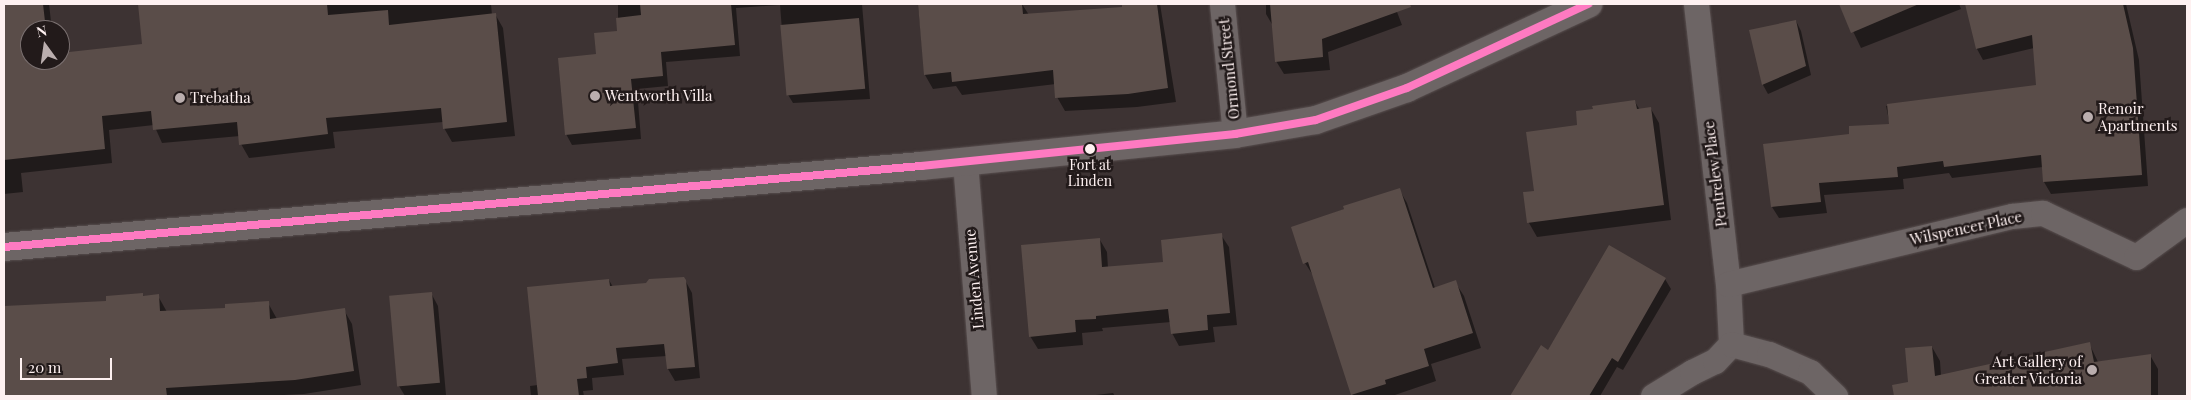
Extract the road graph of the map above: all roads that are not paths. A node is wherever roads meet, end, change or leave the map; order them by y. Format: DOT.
graph roads {
  1 [pos="1222,4"];
  2 [pos="1588,4"];
  3 [pos="1696,4"];
  4 [pos="1235,134"];
  5 [pos="965,162"];
  6 [pos="2187,220"];
  7 [pos="4,247"];
  8 [pos="1728,284"];
  9 [pos="1731,344"];
  10 [pos="984,396"];
  11 [pos="1653,396"];
  12 [pos="1835,396"];
  1 -- 4 [label="street, Ormond Street"];
  2 -- 4 [label="main road"];
  3 -- 8 [label="street, Pentrelew Place"];
  4 -- 5 [label="main road"];
  5 -- 7 [label="main road"];
  5 -- 10 [label="street, Linden Avenue"];
  6 -- 8 [label="street, Wilspencer Place"];
  8 -- 9 [label="street, Pentrelew Place"];
  9 -- 11 [label="street"];
  9 -- 12 [label="street"];
}
